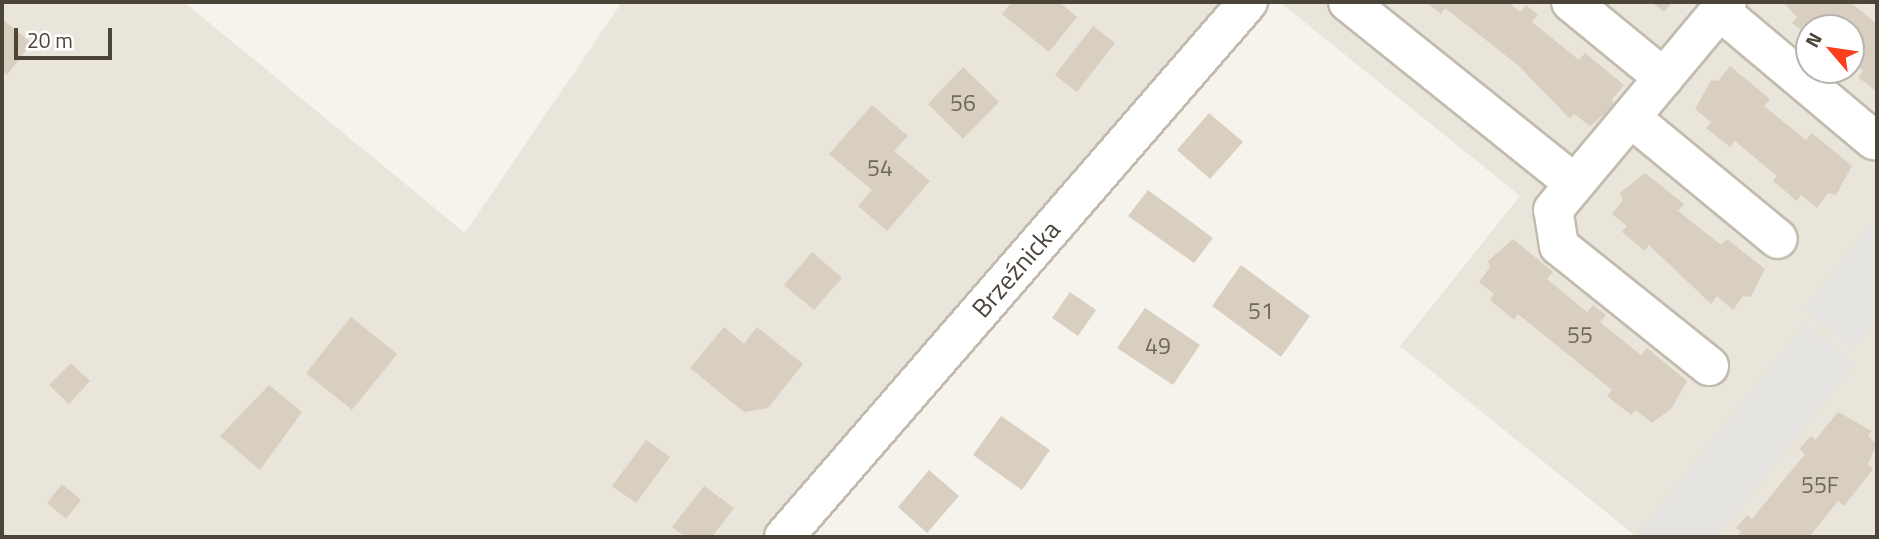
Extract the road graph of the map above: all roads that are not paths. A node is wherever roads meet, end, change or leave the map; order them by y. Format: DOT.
graph roads {
  1 [pos="1248,2"];
  2 [pos="1348,2"];
  3 [pos="1572,2"];
  4 [pos="1723,7"];
  5 [pos="1664,78"];
  6 [pos="1631,118"];
  7 [pos="1874,140"];
  8 [pos="1574,183"];
  9 [pos="1778,239"];
  10 [pos="1709,366"];
  11 [pos="784,537"];
  1 -- 11 [label="street, Brzeźnicka"];
  2 -- 8 [label="street"];
  3 -- 5 [label="street"];
  4 -- 5 [label="street"];
  4 -- 7 [label="street"];
  5 -- 6 [label="street"];
  6 -- 8 [label="street"];
  6 -- 9 [label="street"];
  8 -- 10 [label="street"];
}
